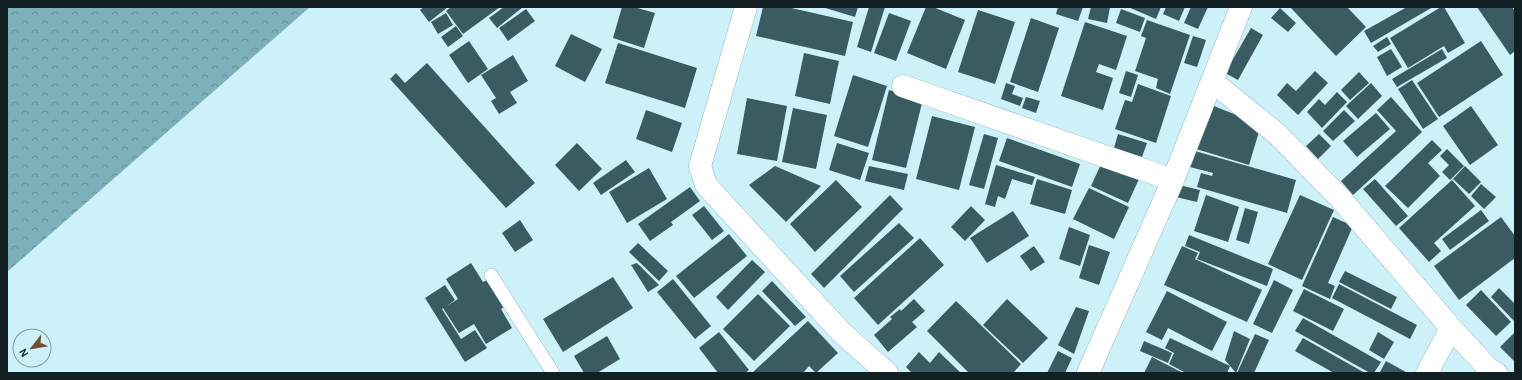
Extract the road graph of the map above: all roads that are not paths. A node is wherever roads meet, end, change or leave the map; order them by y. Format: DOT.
graph roads {
  1 [pos="746,7"];
  2 [pos="1241,7"];
  3 [pos="1212,81"];
  4 [pos="903,86"];
  5 [pos="1173,180"];
  6 [pos="491,275"];
  7 [pos="1451,328"];
  8 [pos="553,373"];
  9 [pos="887,373"];
  10 [pos="1088,373"];
  11 [pos="1427,373"];
  12 [pos="1496,373"];
  1 -- 9 [label="street"];
  2 -- 3 [label="street"];
  3 -- 5 [label="street"];
  3 -- 7 [label="street"];
  4 -- 5 [label="street"];
  5 -- 10 [label="street"];
  6 -- 8 [label="lane"];
  7 -- 11 [label="street"];
  7 -- 12 [label="street"];
}
